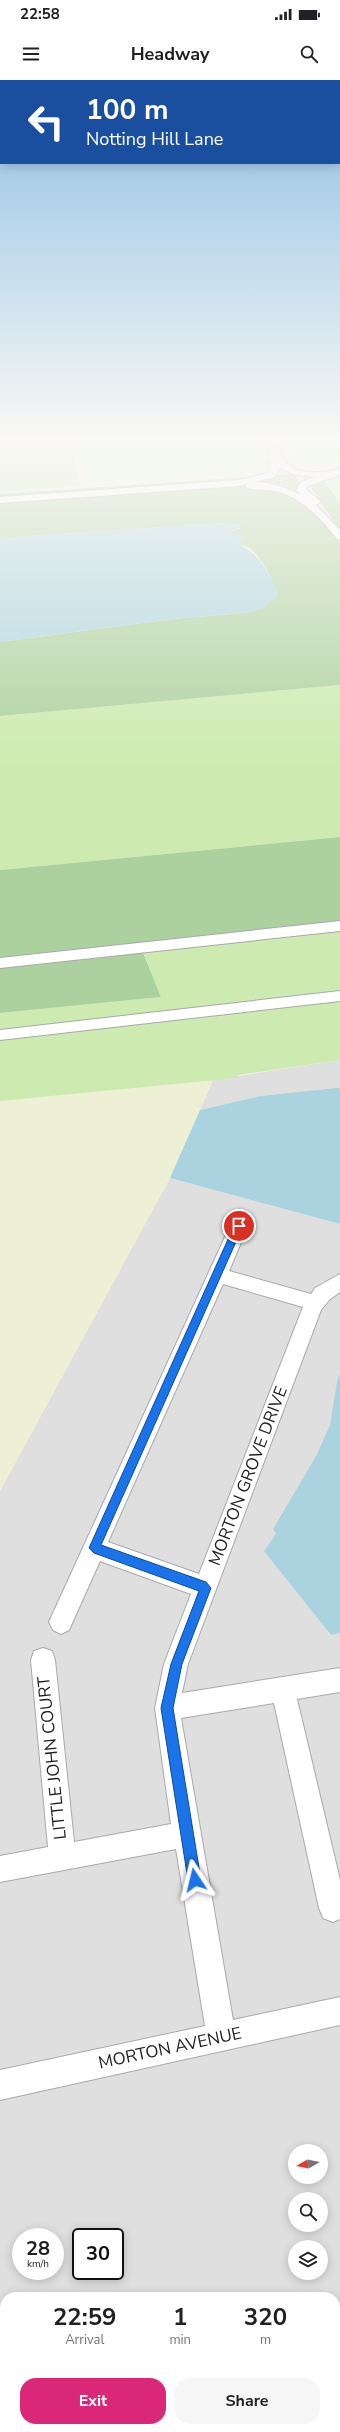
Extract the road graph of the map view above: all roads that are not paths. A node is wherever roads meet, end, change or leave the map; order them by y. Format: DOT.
graph roads {
  1 [pos="340,926"];
  2 [pos="0,963"];
  3 [pos="340,996"];
  4 [pos="0,1035"];
  5 [pos="239,1226"];
  6 [pos="217,1275"];
  7 [pos="340,1282"];
  8 [pos="315,1303"];
  9 [pos="94,1548"];
  10 [pos="206,1588"];
  11 [pos="60,1622"];
  12 [pos="43,1660"];
  13 [pos="340,1680"];
  14 [pos="283,1690"];
  15 [pos="167,1708"];
  16 [pos="187,1834"];
  17 [pos="62,1856"];
  18 [pos="0,1869"];
  19 [pos="333,1908"];
  20 [pos="340,2011"];
  21 [pos="221,2036"];
  22 [pos="0,2084"];
  1 -- 2 [label="street"];
  3 -- 4 [label="street"];
  5 -- 6 [label="street"];
  6 -- 8 [label="street"];
  6 -- 9 [label="street"];
  7 -- 8 [label="street, MORTON GROVE DRIVE"];
  8 -- 10 [label="street, MORTON GROVE DRIVE"];
  9 -- 10 [label="street"];
  9 -- 11 [label="street"];
  10 -- 15 [label="street, MORTON GROVE DRIVE"];
  12 -- 17 [label="street, LITTLE JOHN COURT"];
  13 -- 14 [label="street"];
  14 -- 15 [label="street"];
  14 -- 19 [label="street"];
  15 -- 16 [label="street, MORTON GROVE DRIVE"];
  16 -- 17 [label="street, LITTLE JOHN COURT"];
  16 -- 21 [label="street, MORTON GROVE DRIVE"];
  17 -- 18 [label="street, LITTLE JOHN COURT"];
  20 -- 21 [label="street, MORTON AVENUE"];
  21 -- 22 [label="street, MORTON AVENUE"];
}
